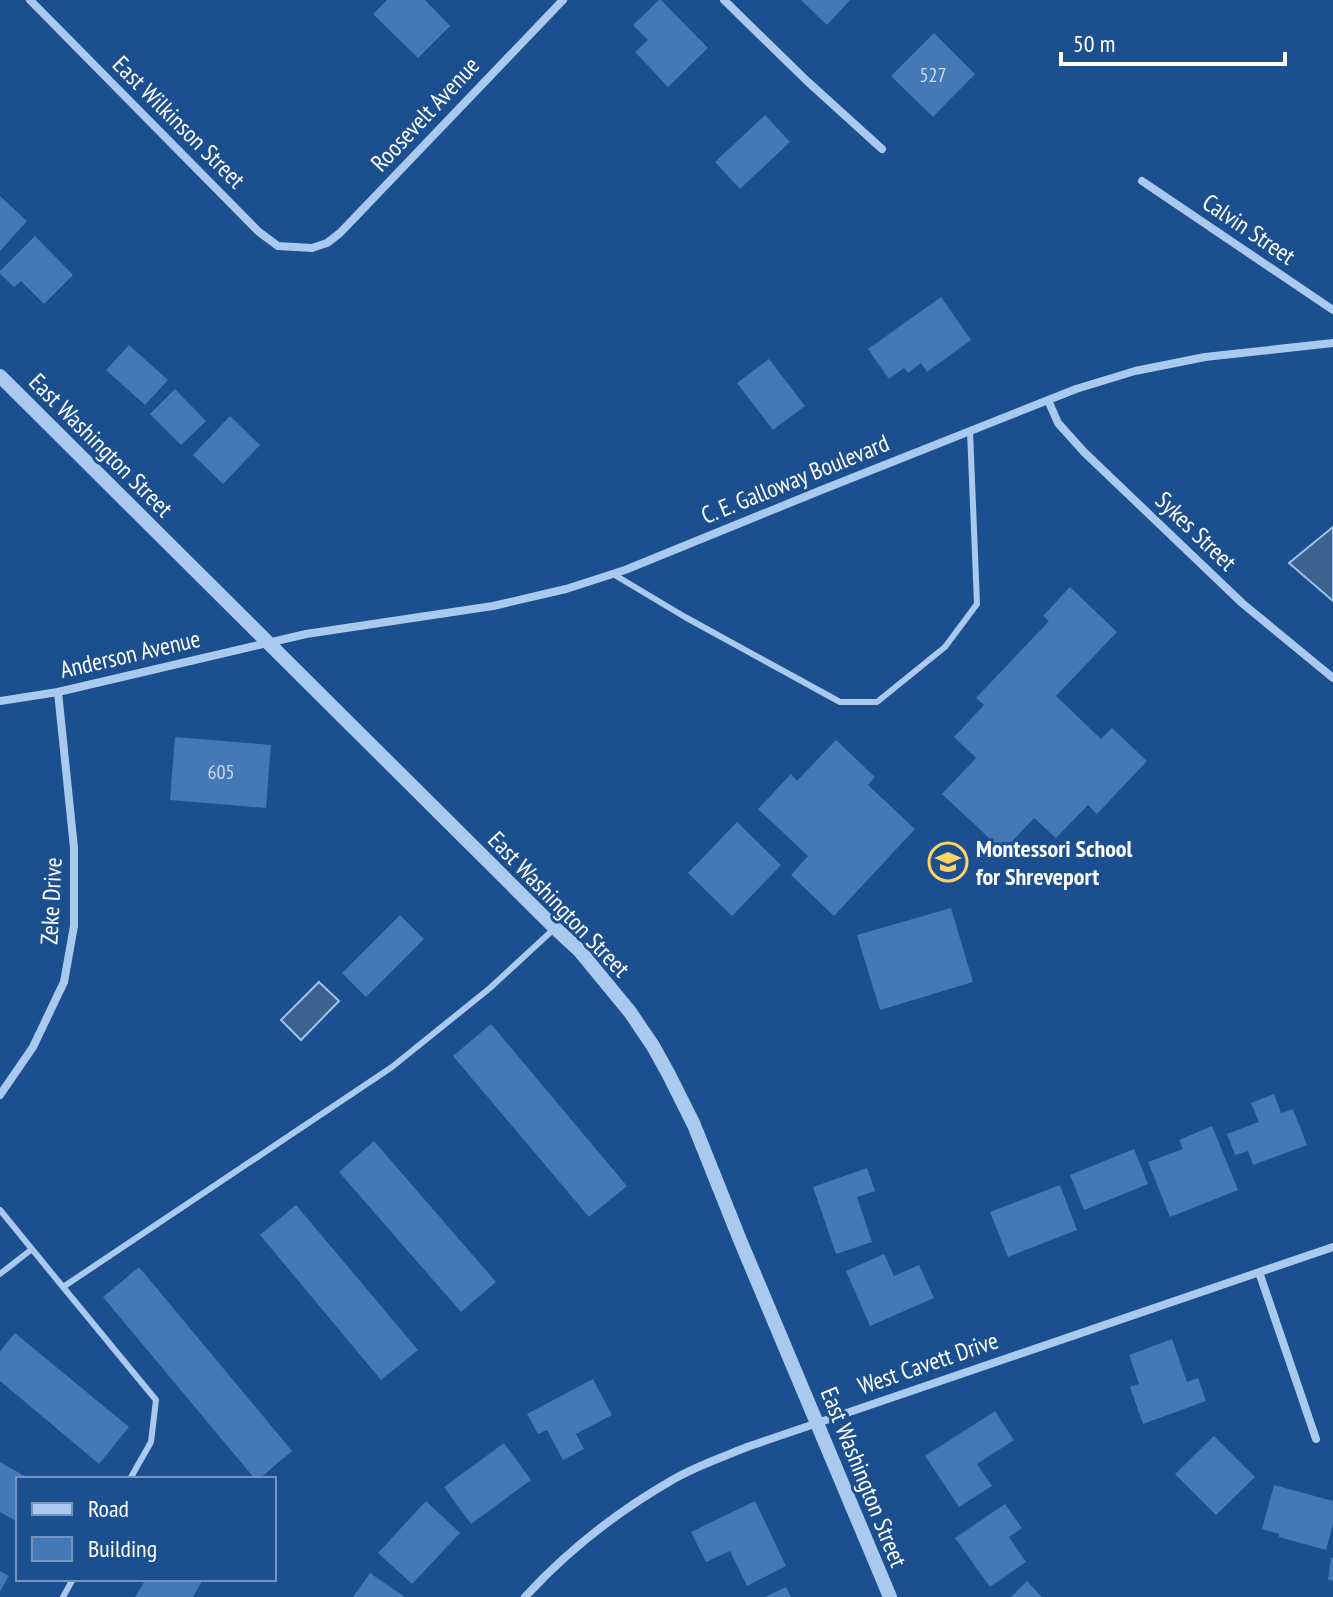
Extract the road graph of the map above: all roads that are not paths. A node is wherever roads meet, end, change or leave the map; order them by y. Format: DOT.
graph roads {
  1 [pos="30,0"];
  2 [pos="563,0"];
  3 [pos="724,0"];
  4 [pos="882,149"];
  5 [pos="1142,181"];
  6 [pos="312,248"];
  7 [pos="1333,310"];
  8 [pos="1333,343"];
  9 [pos="0,376"];
  10 [pos="1048,400"];
  11 [pos="970,431"];
  12 [pos="613,574"];
  13 [pos="268,642"];
  14 [pos="1333,678"];
  15 [pos="58,692"];
  16 [pos="0,701"];
  17 [pos="555,928"];
  18 [pos="0,1095"];
  19 [pos="0,1210"];
  20 [pos="1333,1247"];
  21 [pos="32,1249"];
  22 [pos="1259,1272"];
  23 [pos="0,1274"];
  24 [pos="63,1287"];
  25 [pos="818,1422"];
  26 [pos="1316,1439"];
  27 [pos="131,1477"];
  28 [pos="525,1597"];
  29 [pos="890,1597"];
  1 -- 6 [label="street, East Wilkinson Street"];
  2 -- 6 [label="street, Roosevelt Avenue"];
  3 -- 4 [label="street"];
  5 -- 7 [label="street, Calvin Street"];
  8 -- 10 [label="street, C. E. Galloway Boulevard"];
  9 -- 13 [label="street, East Washington Street"];
  10 -- 11 [label="street, C. E. Galloway Boulevard"];
  10 -- 14 [label="street, Sykes Street"];
  11 -- 12 [label="street, C. E. Galloway Boulevard"];
  11 -- 12 [label="lane"];
  12 -- 13 [label="street, C. E. Galloway Boulevard"];
  13 -- 15 [label="street, Anderson Avenue"];
  13 -- 17 [label="street, East Washington Street"];
  15 -- 16 [label="street, Anderson Avenue"];
  15 -- 18 [label="street, Zeke Drive"];
  17 -- 24 [label="lane"];
  17 -- 25 [label="street, East Washington Street"];
  19 -- 21 [label="lane"];
  20 -- 22 [label="street, West Cavett Drive"];
  21 -- 23 [label="lane"];
  21 -- 24 [label="lane"];
  22 -- 25 [label="street, West Cavett Drive"];
  22 -- 26 [label="street"];
  24 -- 27 [label="lane"];
  25 -- 28 [label="street, West Cavett Drive"];
  25 -- 29 [label="street, East Washington Street"];
}
